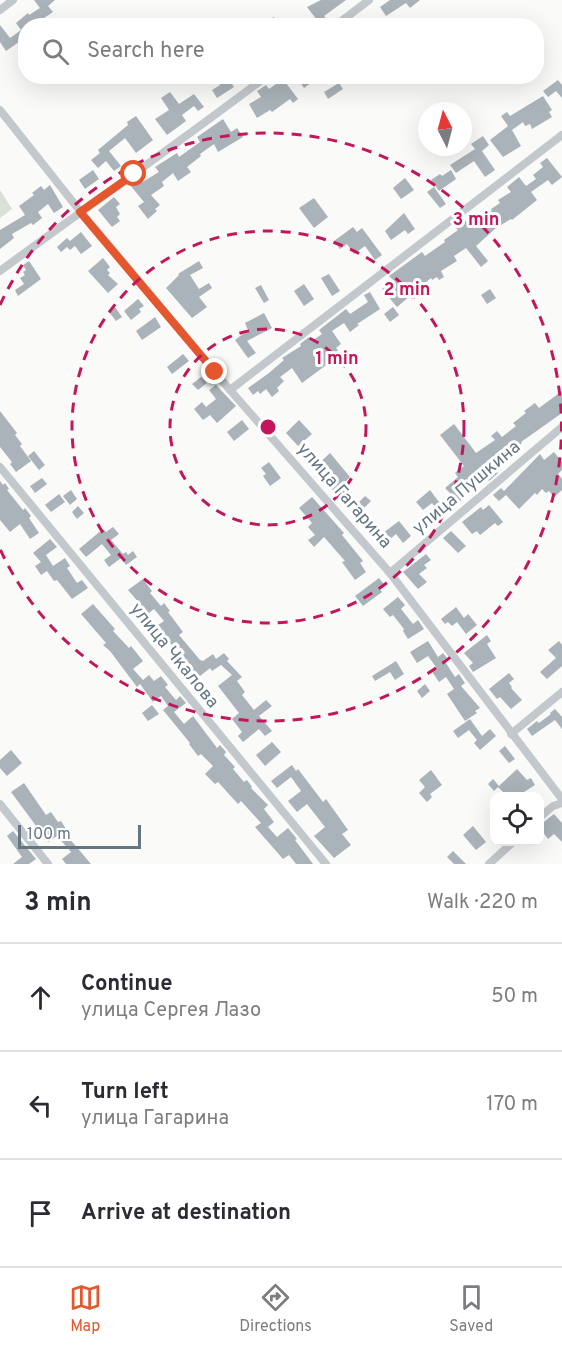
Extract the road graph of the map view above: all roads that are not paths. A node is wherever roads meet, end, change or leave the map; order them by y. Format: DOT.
graph roads {
  1 [pos="13,0"];
  2 [pos="369,0"];
  3 [pos="0,10"];
  4 [pos="345,18"];
  5 [pos="256,84"];
  6 [pos="0,110"];
  7 [pos="562,135"];
  8 [pos="80,212"];
  9 [pos="0,271"];
  10 [pos="230,390"];
  11 [pos="562,427"];
  12 [pos="0,467"];
  13 [pos="390,573"];
  14 [pos="562,692"];
  15 [pos="511,734"];
  16 [pos="562,801"];
  17 [pos="0,804"];
  18 [pos="544,814"];
  19 [pos="509,846"];
  20 [pos="48,864"];
  21 [pos="326,864"];
  22 [pos="489,864"];
  1 -- 3 [label="street"];
  2 -- 4 [label="street"];
  5 -- 8 [label="street"];
  6 -- 8 [label="street, улица Гагарина"];
  7 -- 10 [label="street"];
  8 -- 9 [label="street"];
  8 -- 10 [label="street, улица Гагарина"];
  10 -- 13 [label="street, улица Гагарина"];
  11 -- 13 [label="street, улица Пушкина"];
  12 -- 21 [label="street, улица Чкалова"];
  13 -- 15 [label="street, улица Гагарина"];
  14 -- 15 [label="street"];
  15 -- 16 [label="street, улица Гагарина"];
  16 -- 18 [label="street"];
  17 -- 20 [label="street"];
  19 -- 22 [label="street"];
}
